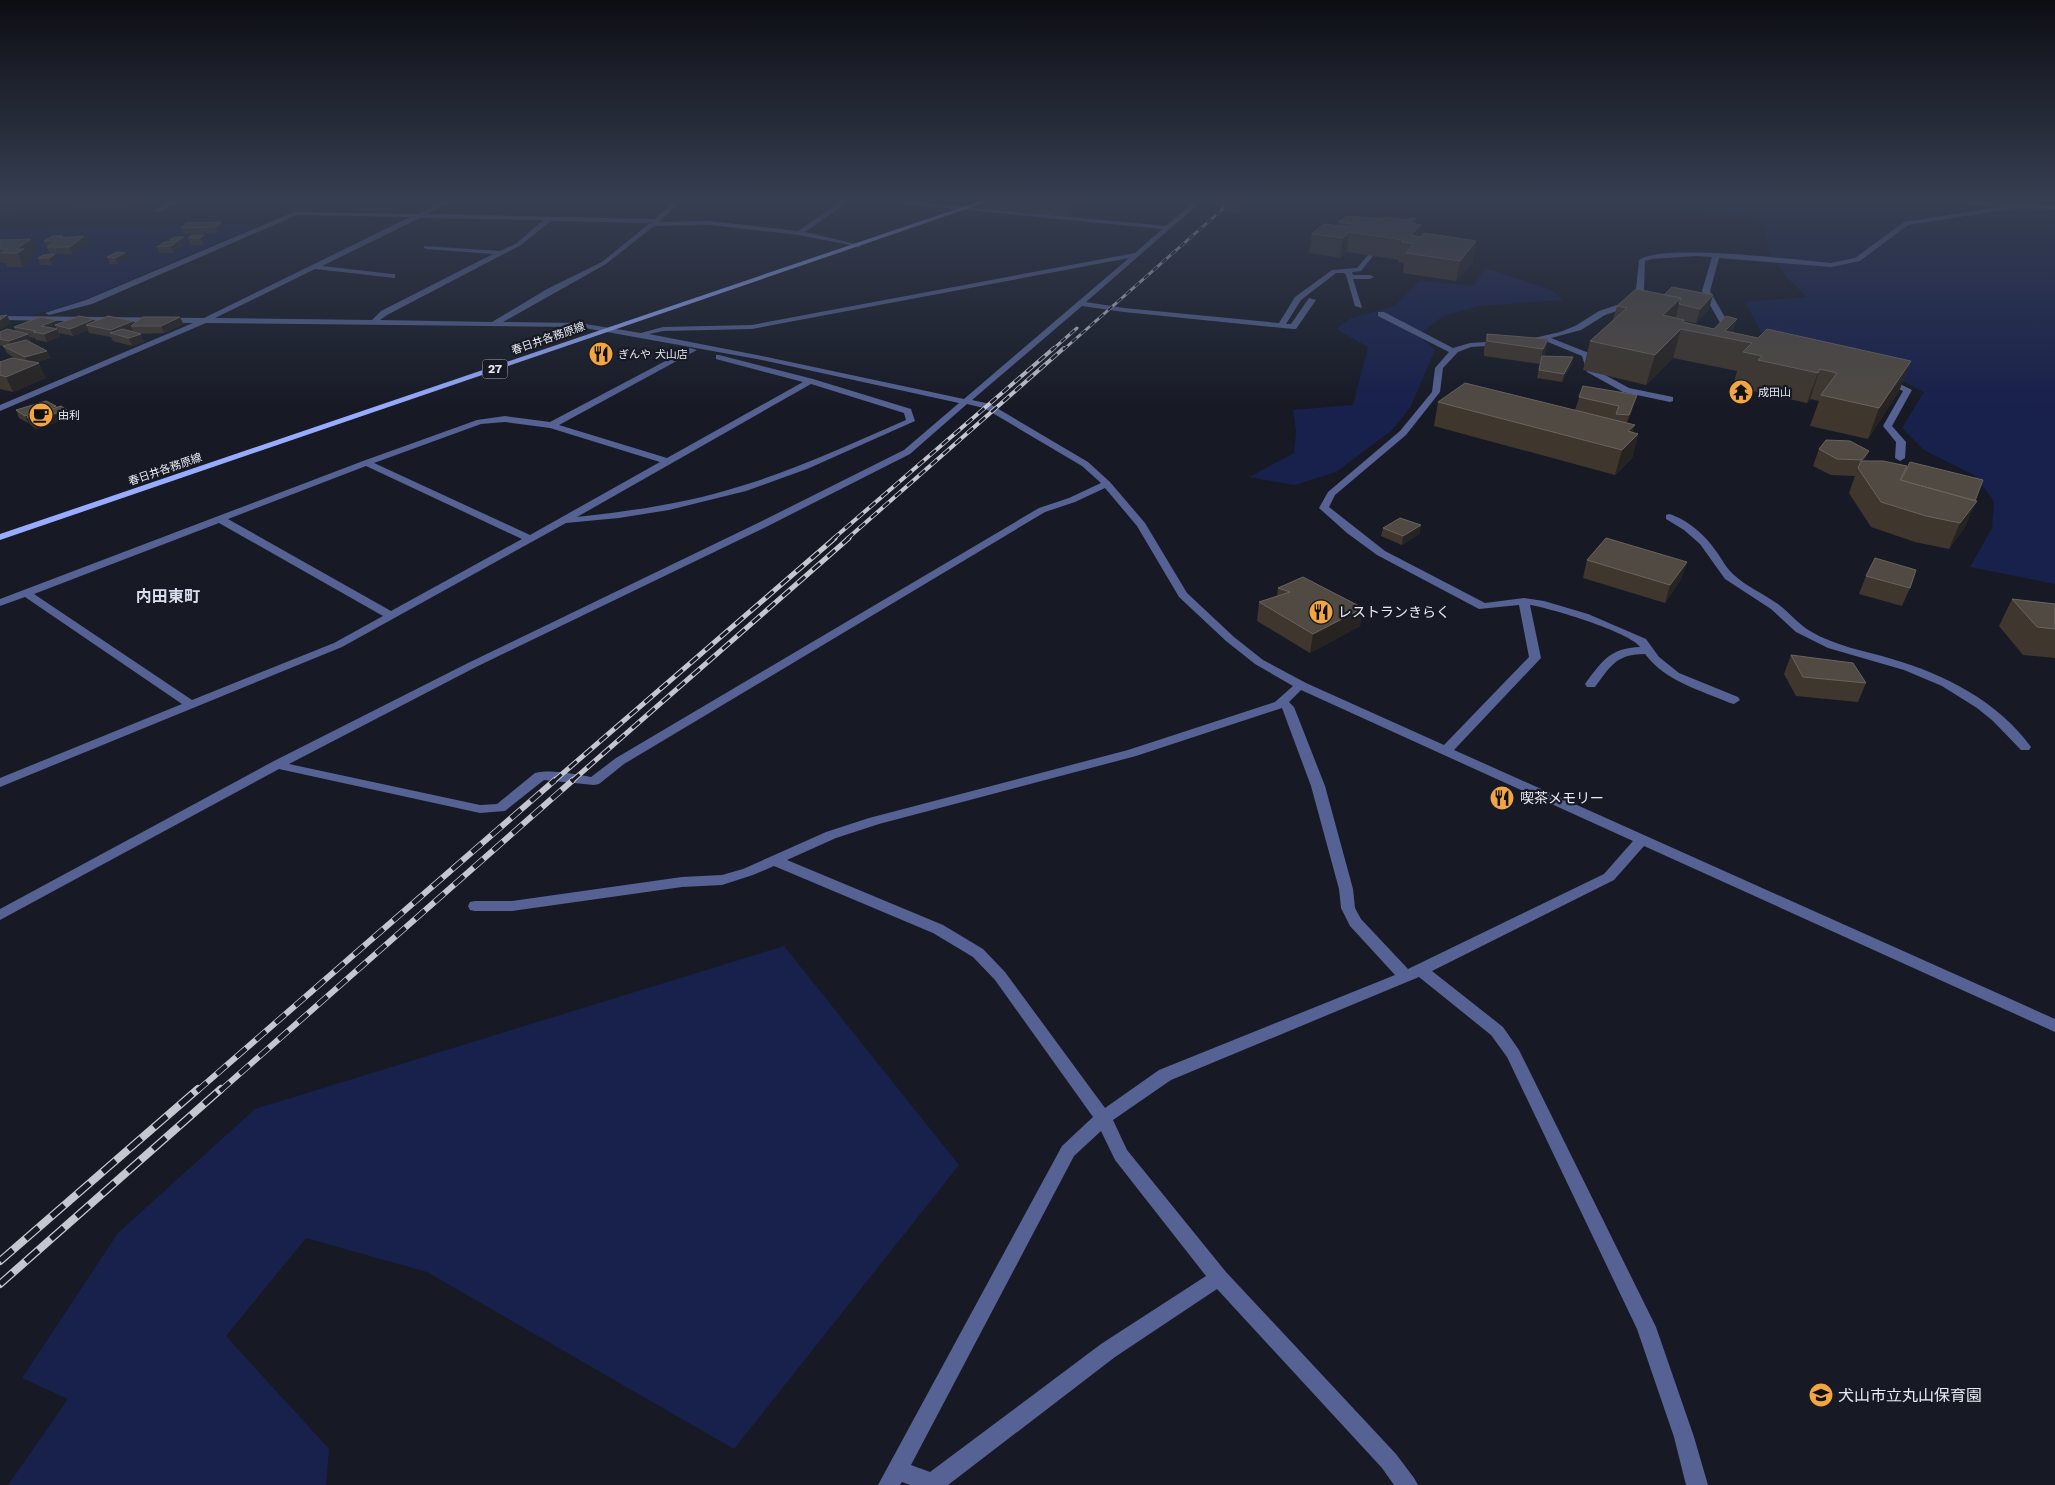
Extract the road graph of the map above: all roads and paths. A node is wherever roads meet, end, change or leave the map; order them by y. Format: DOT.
graph roads {
  1 [pos="165,269"];
  2 [pos="309,269"];
  3 [pos="334,269"];
  4 [pos="470,269"];
  5 [pos="592,269"];
  6 [pos="788,269"];
  7 [pos="1057,269"];
  8 [pos="1120,269"];
  9 [pos="1360,269"];
  10 [pos="1642,269"];
  11 [pos="1712,269"];
  12 [pos="1347,274"];
  13 [pos="392,276"];
  14 [pos="1370,278"];
  15 [pos="1312,300"];
  16 [pos="1079,303"];
  17 [pos="1360,306"];
  18 [pos="1381,314"];
  19 [pos="0,318"];
  20 [pos="33,318"];
  21 [pos="206,320"];
  22 [pos="374,322"];
  23 [pos="495,324"];
  24 [pos="1282,325"];
  25 [pos="610,329"];
  26 [pos="640,334"];
  27 [pos="1545,338"];
  28 [pos="1741,340"];
  29 [pos="696,348"];
  30 [pos="1454,352"];
  31 [pos="1881,379"];
  32 [pos="810,381"];
  33 [pos="1670,399"];
  34 [pos="966,401"];
  35 [pos="0,408"];
  36 [pos="551,426"];
  37 [pos="1900,458"];
  38 [pos="667,461"];
  39 [pos="366,464"];
  40 [pos="1107,484"];
  41 [pos="1669,517"];
  42 [pos="220,519"];
  43 [pos="563,521"];
  44 [pos="0,537"];
  45 [pos="530,540"];
  46 [pos="26,593"];
  47 [pos="1524,601"];
  48 [pos="0,603"];
  49 [pos="392,616"];
  50 [pos="1648,650"];
  51 [pos="1591,684"];
  52 [pos="1300,685"];
  53 [pos="1734,700"];
  54 [pos="1282,702"];
  55 [pos="189,704"];
  56 [pos="2026,747"];
  57 [pos="1446,750"];
  58 [pos="277,765"];
  59 [pos="0,782"];
  60 [pos="1641,841"];
  61 [pos="776,861"];
  62 [pos="475,906"];
  63 [pos="0,915"];
  64 [pos="1413,973"];
  65 [pos="2055,1026"];
  66 [pos="1103,1118"];
  67 [pos="1219,1278"];
  68 [pos="893,1477"];
  69 [pos="1407,1485"];
  70 [pos="1697,1485"];
  1 -- 20 [label="street"];
  2 -- 21 [label="street"];
  3 -- 13 [label="street"];
  4 -- 22 [label="street"];
  5 -- 23 [label="street"];
  6 -- 25 [label="main road, 春日井各務原線 / 27"];
  7 -- 26 [label="street"];
  8 -- 16 [label="street"];
  9 -- 12 [label="street"];
  10 -- 27 [label="street"];
  11 -- 28 [label="street"];
  12 -- 14 [label="street"];
  12 -- 17 [label="street"];
  12 -- 24 [label="street"];
  15 -- 24 [label="street"];
  16 -- 24 [label="street"];
  16 -- 34 [label="street"];
  18 -- 30 [label="street"];
  19 -- 20 [label="street"];
  20 -- 21 [label="street"];
  21 -- 22 [label="street"];
  21 -- 35 [label="street"];
  22 -- 23 [label="street"];
  23 -- 25 [label="street"];
  25 -- 26 [label="street"];
  25 -- 44 [label="main road, 春日井各務原線 / 27"];
  26 -- 29 [label="street"];
  27 -- 30 [label="street"];
  27 -- 33 [label="street"];
  29 -- 32 [label="street"];
  29 -- 34 [label="street"];
  29 -- 36 [label="street"];
  30 -- 47 [label="street"];
  31 -- 37 [label="street"];
  32 -- 38 [label="street"];
  32 -- 43 [label="street"];
  34 -- 40 [label="street"];
  34 -- 58 [label="street"];
  36 -- 38 [label="street"];
  36 -- 39 [label="street"];
  38 -- 43 [label="street"];
  39 -- 42 [label="street"];
  39 -- 45 [label="street"];
  40 -- 52 [label="street"];
  40 -- 58 [label="street"];
  41 -- 56 [label="street"];
  42 -- 46 [label="street"];
  42 -- 49 [label="street"];
  43 -- 45 [label="street"];
  45 -- 49 [label="street"];
  46 -- 48 [label="street"];
  46 -- 55 [label="street"];
  47 -- 50 [label="street"];
  47 -- 57 [label="street"];
  49 -- 55 [label="street"];
  50 -- 51 [label="street"];
  50 -- 53 [label="street"];
  52 -- 54 [label="street"];
  52 -- 57 [label="street"];
  54 -- 61 [label="street"];
  54 -- 64 [label="street"];
  55 -- 59 [label="street"];
  57 -- 60 [label="street"];
  58 -- 63 [label="street"];
  60 -- 64 [label="street"];
  60 -- 65 [label="street"];
  61 -- 62 [label="street"];
  61 -- 66 [label="street"];
  64 -- 66 [label="street"];
  64 -- 70 [label="street"];
  66 -- 67 [label="street"];
  66 -- 68 [label="street"];
  67 -- 68 [label="street"];
  67 -- 69 [label="street"];
}
